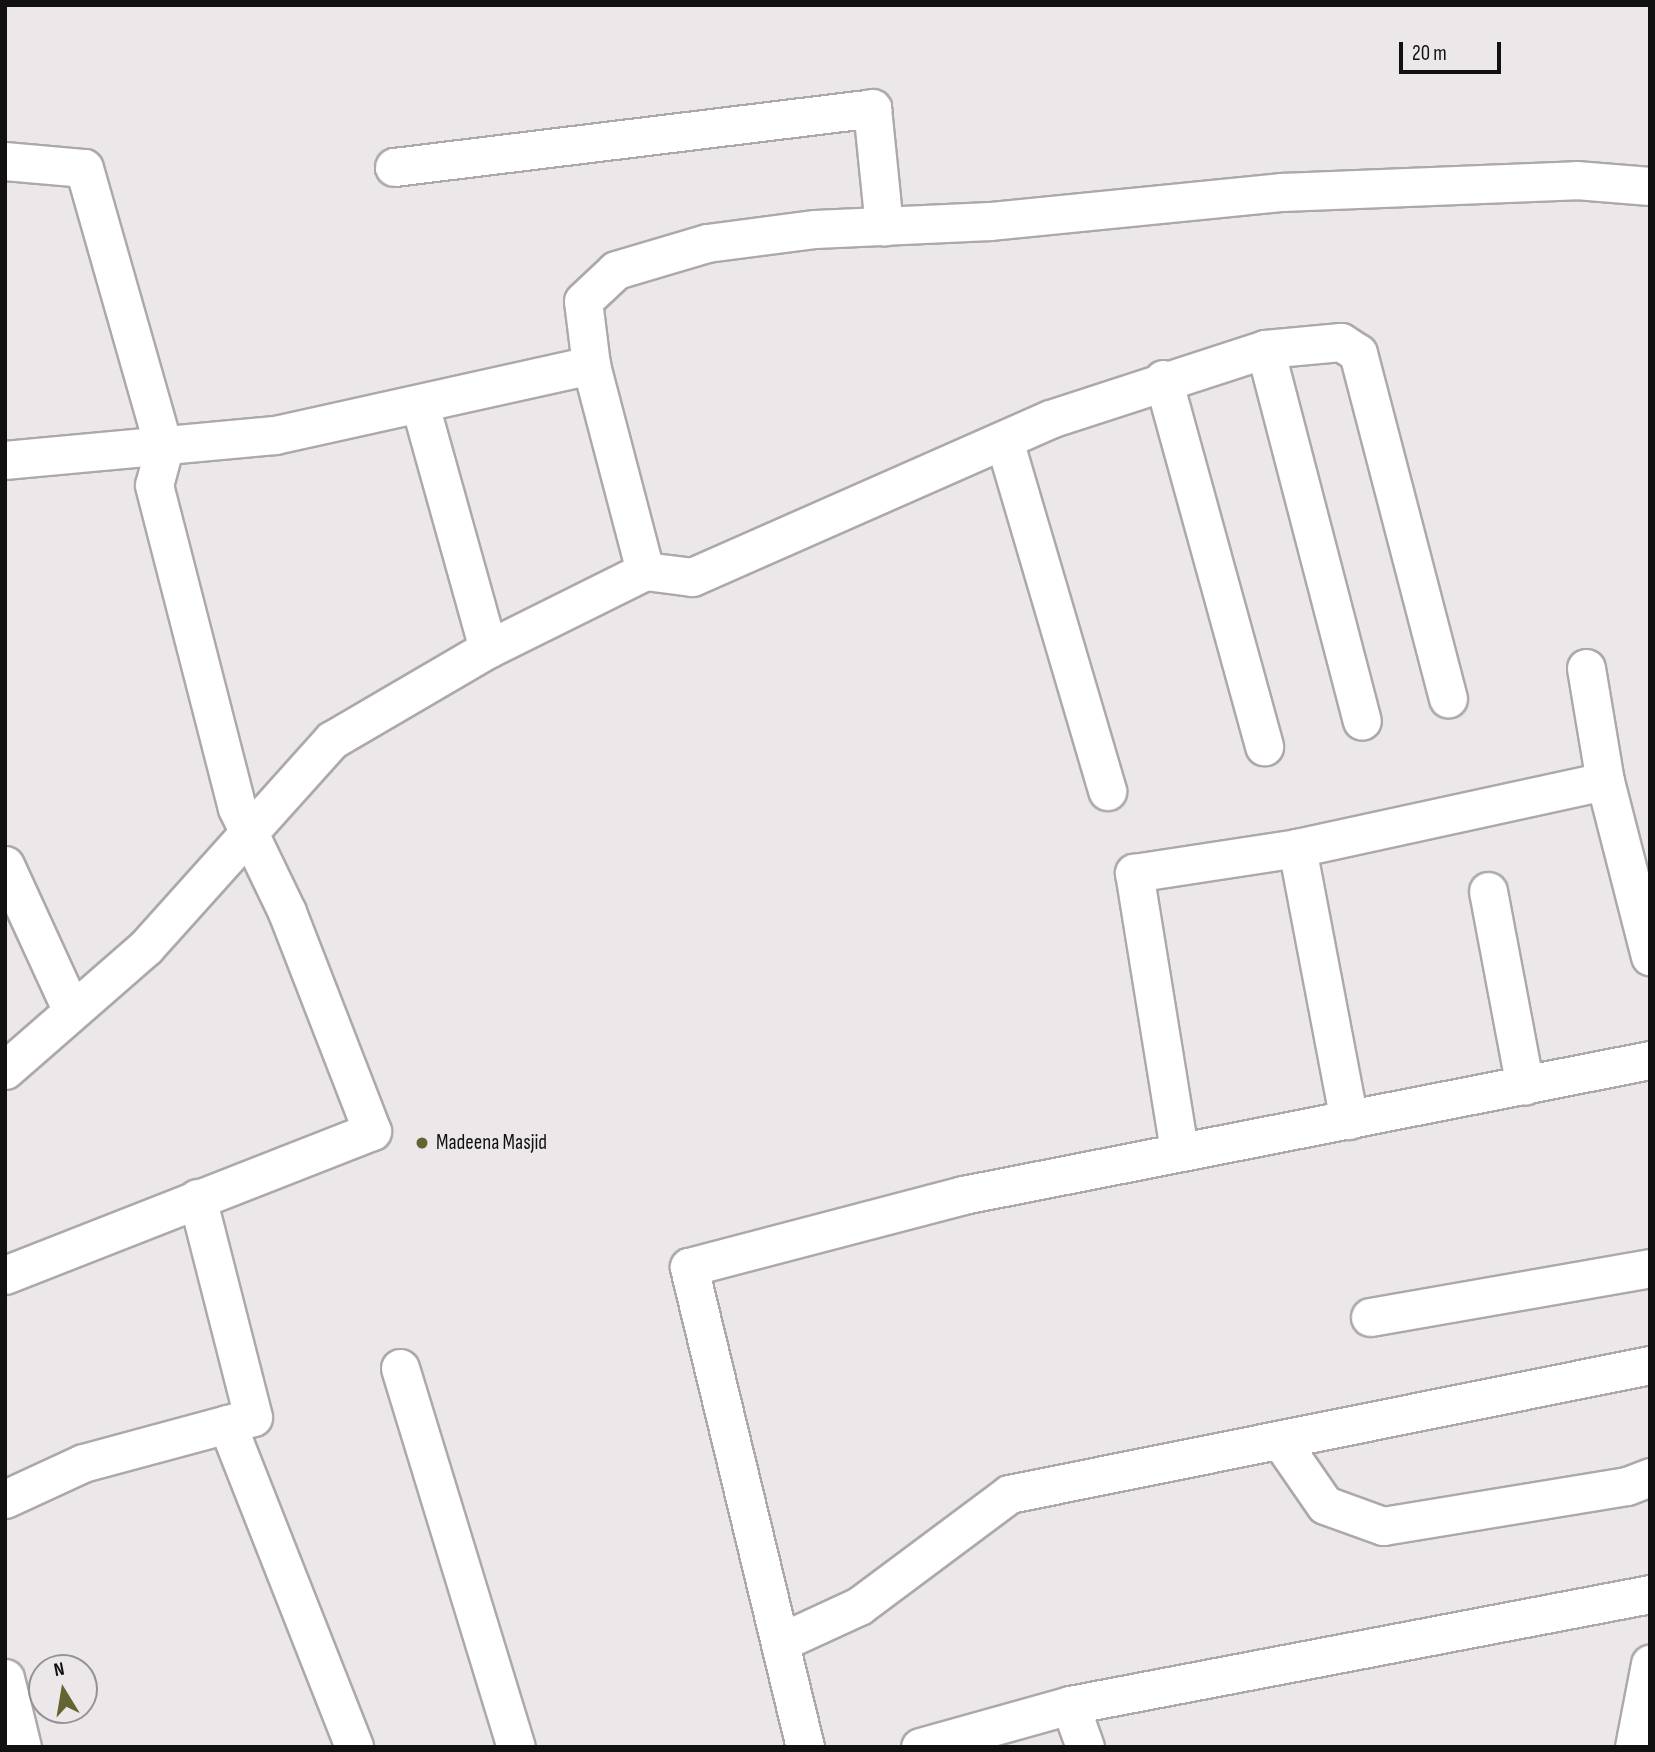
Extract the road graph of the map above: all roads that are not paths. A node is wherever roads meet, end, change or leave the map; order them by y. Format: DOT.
graph roads {
  1 [pos="5,161"];
  2 [pos="394,167"];
  3 [pos="1650,186"];
  4 [pos="884,226"];
  5 [pos="1265,349"];
  6 [pos="591,365"];
  7 [pos="1163,379"];
  8 [pos="421,405"];
  9 [pos="1004,440"];
  10 [pos="164,448"];
  11 [pos="5,460"];
  12 [pos="645,571"];
  13 [pos="488,649"];
  14 [pos="1586,668"];
  15 [pos="1448,698"];
  16 [pos="1362,721"];
  17 [pos="1264,746"];
  18 [pos="1605,781"];
  19 [pos="1107,791"];
  20 [pos="251,831"];
  21 [pos="1297,848"];
  22 [pos="5,865"];
  23 [pos="1488,891"];
  24 [pos="1650,957"];
  25 [pos="71,1009"];
  26 [pos="1650,1060"];
  27 [pos="5,1070"];
  28 [pos="1525,1086"];
  29 [pos="1349,1120"];
  30 [pos="1179,1150"];
  31 [pos="197,1198"];
  32 [pos="1650,1268"];
  33 [pos="5,1275"];
  34 [pos="1370,1317"];
  35 [pos="1650,1365"];
  36 [pos="400,1368"];
  37 [pos="227,1424"];
  38 [pos="1282,1443"];
  39 [pos="1650,1477"];
  40 [pos="5,1499"];
  41 [pos="1650,1594"];
  42 [pos="783,1641"];
  43 [pos="1650,1664"];
  44 [pos="5,1678"];
  45 [pos="1070,1705"];
  46 [pos="13,1729"];
  47 [pos="1650,1742"];
  48 [pos="354,1747"];
  49 [pos="516,1747"];
  50 [pos="806,1747"];
  51 [pos="920,1747"];
  52 [pos="1085,1747"];
  53 [pos="1635,1747"];
  1 -- 10 [label="street"];
  2 -- 4 [label="street"];
  3 -- 4 [label="street"];
  4 -- 6 [label="street"];
  5 -- 7 [label="street"];
  5 -- 15 [label="street"];
  5 -- 16 [label="street"];
  6 -- 8 [label="street"];
  6 -- 12 [label="street"];
  7 -- 9 [label="street"];
  7 -- 17 [label="street"];
  8 -- 10 [label="street"];
  8 -- 13 [label="street"];
  9 -- 12 [label="street"];
  9 -- 19 [label="street"];
  10 -- 11 [label="street"];
  10 -- 20 [label="street"];
  12 -- 13 [label="street"];
  13 -- 20 [label="street"];
  14 -- 18 [label="street"];
  18 -- 21 [label="street"];
  18 -- 24 [label="street"];
  20 -- 25 [label="street"];
  20 -- 31 [label="street"];
  21 -- 29 [label="street"];
  21 -- 30 [label="street"];
  22 -- 25 [label="street"];
  23 -- 28 [label="street"];
  25 -- 27 [label="street"];
  26 -- 28 [label="street"];
  28 -- 29 [label="street"];
  29 -- 30 [label="street"];
  30 -- 42 [label="street"];
  31 -- 33 [label="street"];
  31 -- 37 [label="street"];
  32 -- 34 [label="street"];
  35 -- 38 [label="street"];
  36 -- 49 [label="street"];
  37 -- 40 [label="street"];
  37 -- 48 [label="street"];
  38 -- 39 [label="street"];
  38 -- 42 [label="street"];
  41 -- 45 [label="street"];
  42 -- 50 [label="street"];
  43 -- 53 [label="street"];
  44 -- 46 [label="street"];
  45 -- 51 [label="street"];
  45 -- 52 [label="street"];
  47 -- 53 [label="street"];
}
